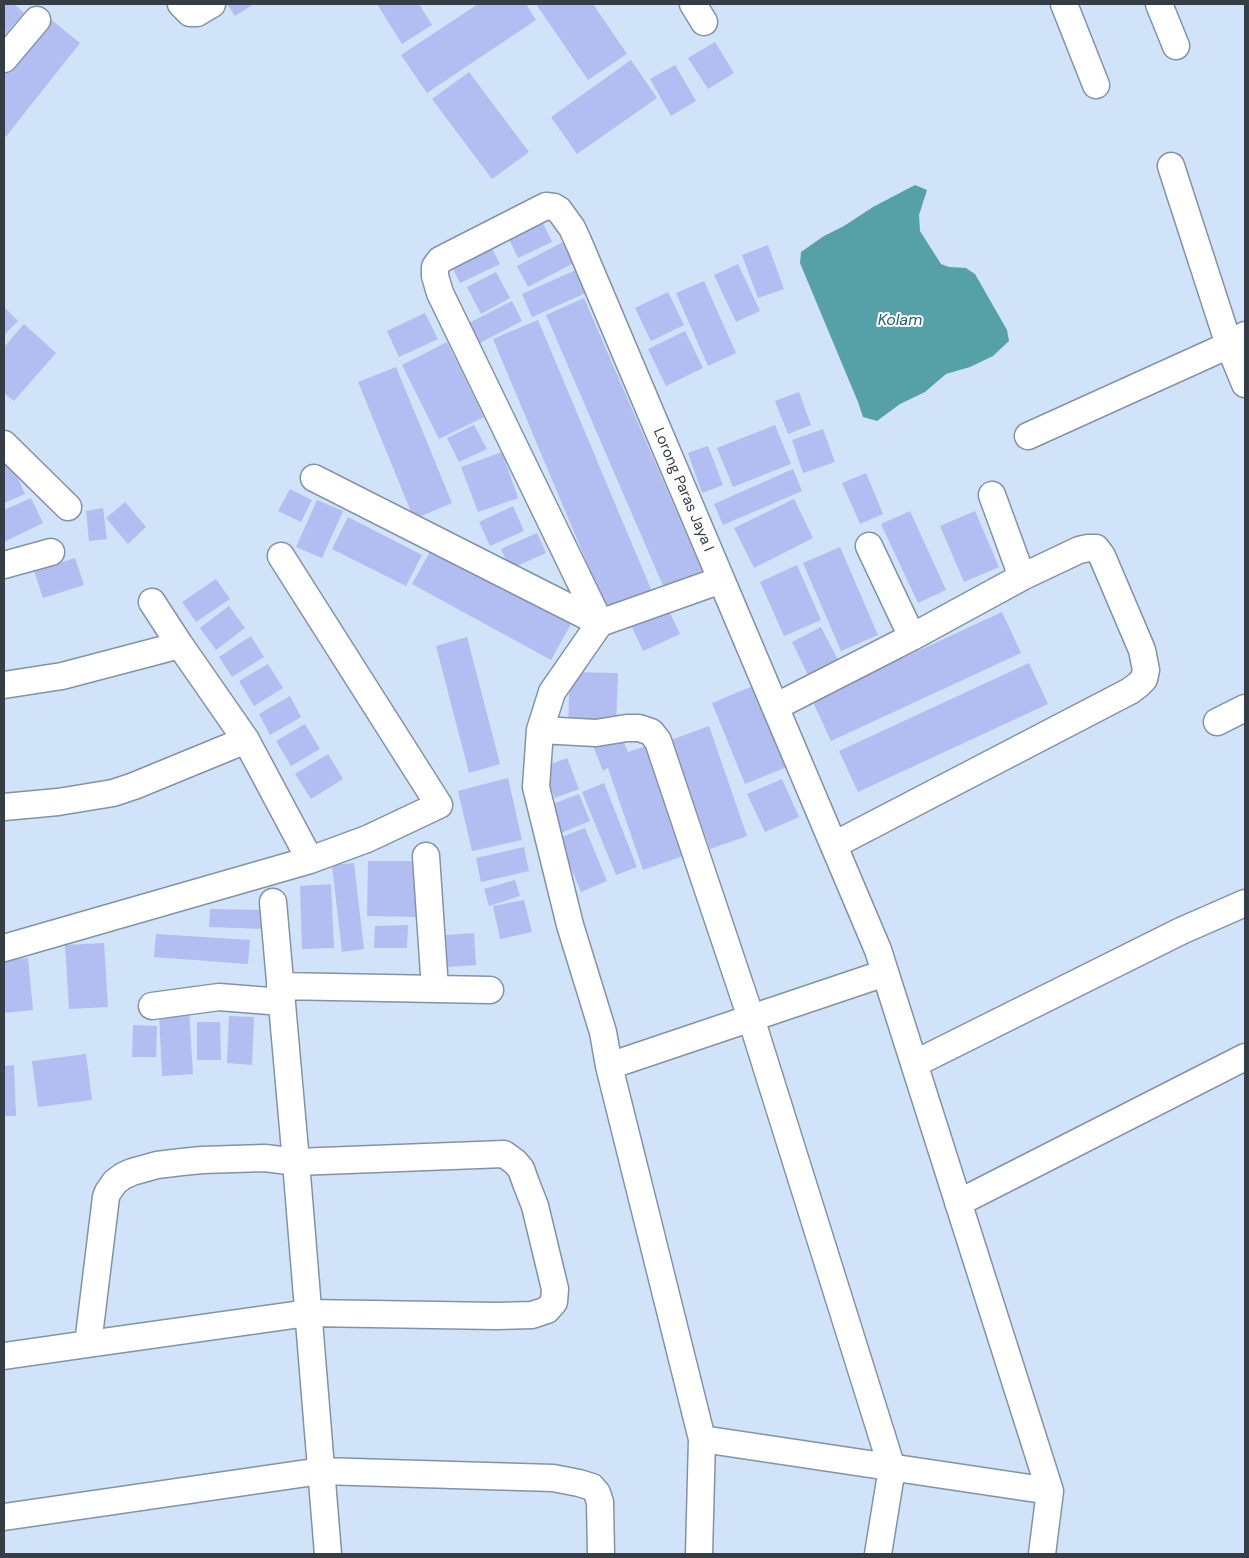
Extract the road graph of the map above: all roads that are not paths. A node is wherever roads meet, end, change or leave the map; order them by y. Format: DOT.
graph roads {
  1 [pos="181,4"];
  2 [pos="212,4"];
  3 [pos="1064,4"];
  4 [pos="1159,4"];
  5 [pos="37,20"];
  6 [pos="1176,46"];
  7 [pos="4,59"];
  8 [pos="1096,86"];
  9 [pos="1171,166"];
  10 [pos="1237,340"];
  11 [pos="1245,384"];
  12 [pos="1028,436"];
  13 [pos="4,444"];
  14 [pos="314,478"];
  15 [pos="992,494"];
  16 [pos="68,507"];
  17 [pos="869,546"];
  18 [pos="51,552"];
  19 [pos="281,556"];
  20 [pos="4,564"];
  21 [pos="1022,577"];
  22 [pos="721,580"];
  23 [pos="152,602"];
  24 [pos="600,623"];
  25 [pos="912,637"];
  26 [pos="180,645"];
  27 [pos="4,684"];
  28 [pos="775,707"];
  29 [pos="1245,708"];
  30 [pos="1218,722"];
  31 [pos="540,730"];
  32 [pos="246,740"];
  33 [pos="4,808"];
  34 [pos="834,845"];
  35 [pos="426,856"];
  36 [pos="310,860"];
  37 [pos="273,902"];
  38 [pos="1245,903"];
  39 [pos="4,948"];
  40 [pos="886,973"];
  41 [pos="434,989"];
  42 [pos="490,990"];
  43 [pos="281,994"];
  44 [pos="152,1006"];
  45 [pos="751,1018"];
  46 [pos="1245,1057"];
  47 [pos="914,1064"];
  48 [pos="610,1066"];
  49 [pos="296,1162"];
  50 [pos="958,1203"];
  51 [pos="308,1313"];
  52 [pos="88,1344"];
  53 [pos="4,1356"];
  54 [pos="702,1439"];
  55 [pos="892,1468"];
  56 [pos="321,1471"];
  57 [pos="1050,1491"];
  58 [pos="4,1517"];
  59 [pos="328,1554"];
  60 [pos="601,1554"];
  61 [pos="699,1554"];
  62 [pos="878,1554"];
  63 [pos="1042,1554"];
  1 -- 2 [label="street"];
  3 -- 8 [label="street"];
  4 -- 6 [label="street"];
  5 -- 7 [label="street"];
  9 -- 10 [label="street"];
  10 -- 11 [label="street"];
  10 -- 12 [label="street"];
  13 -- 16 [label="street"];
  14 -- 24 [label="street"];
  15 -- 21 [label="street"];
  17 -- 25 [label="street"];
  18 -- 20 [label="street"];
  19 -- 36 [label="street"];
  21 -- 25 [label="street"];
  21 -- 34 [label="street"];
  22 -- 24 [label="street"];
  22 -- 24 [label="street, Lorong Paras Jaya I"];
  22 -- 28 [label="street, Lorong Paras Jaya I"];
  23 -- 26 [label="street"];
  24 -- 31 [label="street"];
  25 -- 28 [label="street"];
  26 -- 27 [label="street"];
  26 -- 32 [label="street"];
  28 -- 34 [label="street, Lorong Paras Jaya I"];
  29 -- 30 [label="street"];
  31 -- 45 [label="street"];
  31 -- 48 [label="street"];
  32 -- 33 [label="street"];
  32 -- 36 [label="street"];
  34 -- 40 [label="street, Lorong Paras Jaya I"];
  35 -- 41 [label="street"];
  36 -- 39 [label="street"];
  37 -- 43 [label="street"];
  38 -- 47 [label="street"];
  40 -- 45 [label="street"];
  40 -- 47 [label="street, Lorong Paras Jaya I"];
  41 -- 42 [label="street"];
  41 -- 43 [label="street"];
  43 -- 44 [label="street"];
  43 -- 49 [label="street"];
  45 -- 48 [label="street"];
  45 -- 55 [label="street"];
  46 -- 50 [label="street"];
  47 -- 50 [label="street, Lorong Paras Jaya I"];
  48 -- 54 [label="street"];
  49 -- 51 [label="street"];
  49 -- 51 [label="street"];
  49 -- 52 [label="street"];
  50 -- 57 [label="street, Lorong Paras Jaya I"];
  51 -- 52 [label="street"];
  51 -- 56 [label="street"];
  52 -- 53 [label="street"];
  54 -- 55 [label="street"];
  54 -- 61 [label="street"];
  55 -- 57 [label="street"];
  55 -- 62 [label="street"];
  56 -- 58 [label="street"];
  56 -- 59 [label="street"];
  56 -- 60 [label="street"];
  57 -- 63 [label="street"];
}
